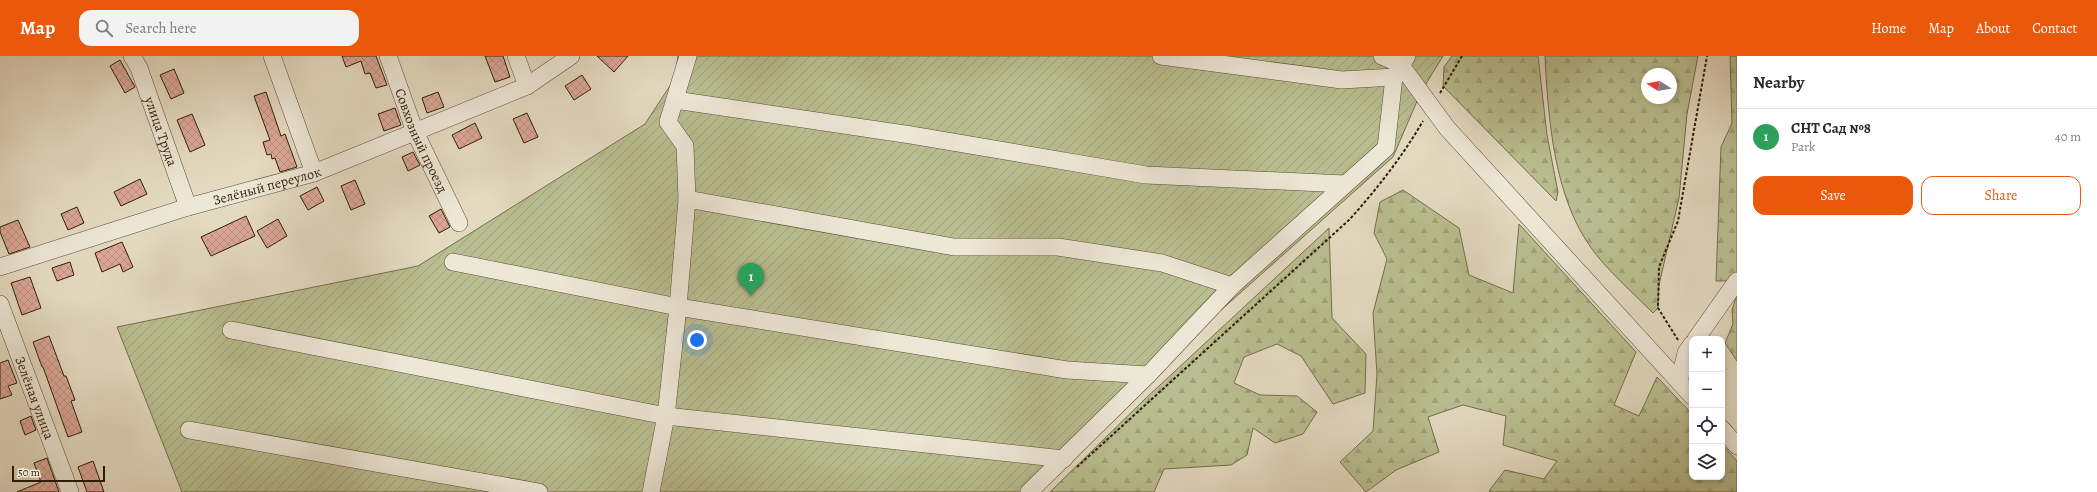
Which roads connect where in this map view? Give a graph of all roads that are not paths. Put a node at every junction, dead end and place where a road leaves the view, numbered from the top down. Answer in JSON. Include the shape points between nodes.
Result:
{"nodes":[{"id":1,"x":132,"y":56,"type":"edge"},
{"id":2,"x":272,"y":56,"type":"edge"},
{"id":3,"x":388,"y":56,"type":"edge"},
{"id":4,"x":516,"y":56,"type":"edge"},
{"id":5,"x":571,"y":56,"type":"edge"},
{"id":6,"x":688,"y":56,"type":"edge"},
{"id":7,"x":1161,"y":56,"type":"edge"},
{"id":8,"x":1382,"y":56,"type":"edge"},
{"id":9,"x":1400,"y":66,"type":"edge"},
{"id":10,"x":527,"y":86,"type":"junction"},
{"id":11,"x":674,"y":100,"type":"junction"},
{"id":12,"x":415,"y":132,"type":"junction"},
{"id":13,"x":314,"y":174,"type":"junction"},
{"id":14,"x":1345,"y":184,"type":"junction"},
{"id":15,"x":687,"y":199,"type":"junction"},
{"id":16,"x":188,"y":207,"type":"junction"},
{"id":17,"x":459,"y":223,"type":"dead end"},
{"id":18,"x":453,"y":262,"type":"dead end"},
{"id":19,"x":0,"y":268,"type":"edge"},
{"id":20,"x":1737,"y":281,"type":"edge"},
{"id":21,"x":1232,"y":286,"type":"junction"},
{"id":22,"x":0,"y":304,"type":"edge"},
{"id":23,"x":678,"y":306,"type":"junction"},
{"id":24,"x":231,"y":330,"type":"dead end"},
{"id":25,"x":1698,"y":336,"type":"edge"},
{"id":26,"x":1689,"y":348,"type":"edge"},
{"id":27,"x":1148,"y":374,"type":"junction"},
{"id":28,"x":1679,"y":382,"type":"junction"},
{"id":29,"x":1689,"y":393,"type":"edge"},
{"id":30,"x":666,"y":416,"type":"junction"},
{"id":31,"x":189,"y":430,"type":"dead end"},
{"id":32,"x":1725,"y":432,"type":"edge"},
{"id":33,"x":1737,"y":446,"type":"edge"},
{"id":34,"x":1068,"y":465,"type":"junction"},
{"id":35,"x":70,"y":492,"type":"edge"},
{"id":36,"x":539,"y":492,"type":"edge"},
{"id":37,"x":651,"y":492,"type":"edge"},
{"id":38,"x":1029,"y":492,"type":"edge"}],
"edges":[{"from":1,"to":16,"type":"street","name":"улица Труда","via":[[139,68]]},
{"from":2,"to":13,"type":"street"},
{"from":3,"to":12,"type":"street","name":"Совхозный проезд"},
{"from":4,"to":10,"type":"street"},
{"from":5,"to":10,"type":"street","name":"Зелёный переулок"},
{"from":6,"to":11,"type":"street"},
{"from":7,"to":9,"type":"street","via":[[1342,80]]},
{"from":8,"to":9,"type":"street"},
{"from":9,"to":14,"type":"street","via":[[1386,148]]},
{"from":9,"to":28,"type":"street","via":[[1447,128]]},
{"from":10,"to":12,"type":"street","name":"Зелёный переулок"},
{"from":11,"to":14,"type":"street","via":[[1146,175]]},
{"from":11,"to":15,"type":"street","via":[[668,122],[685,146]]},
{"from":12,"to":13,"type":"street","name":"Зелёный переулок"},
{"from":12,"to":17,"type":"street","name":"Совхозный проезд"},
{"from":13,"to":16,"type":"street","name":"Зелёный переулок"},
{"from":14,"to":21,"type":"street"},
{"from":15,"to":21,"type":"street","via":[[954,247],[1058,247],[1162,263]]},
{"from":15,"to":23,"type":"street"},
{"from":16,"to":19,"type":"street","name":"Зелёный переулок"},
{"from":18,"to":23,"type":"street"},
{"from":20,"to":25,"type":"street"},
{"from":21,"to":27,"type":"street"},
{"from":22,"to":35,"type":"street","name":"Зелёная улица"},
{"from":23,"to":27,"type":"street","via":[[1067,370]]},
{"from":23,"to":30,"type":"street"},
{"from":24,"to":30,"type":"street"},
{"from":26,"to":28,"type":"street"},
{"from":27,"to":34,"type":"street"},
{"from":28,"to":29,"type":"street"},
{"from":30,"to":34,"type":"street"},
{"from":30,"to":37,"type":"street"},
{"from":31,"to":36,"type":"street"},
{"from":32,"to":33,"type":"street"},
{"from":34,"to":38,"type":"street"}]}
